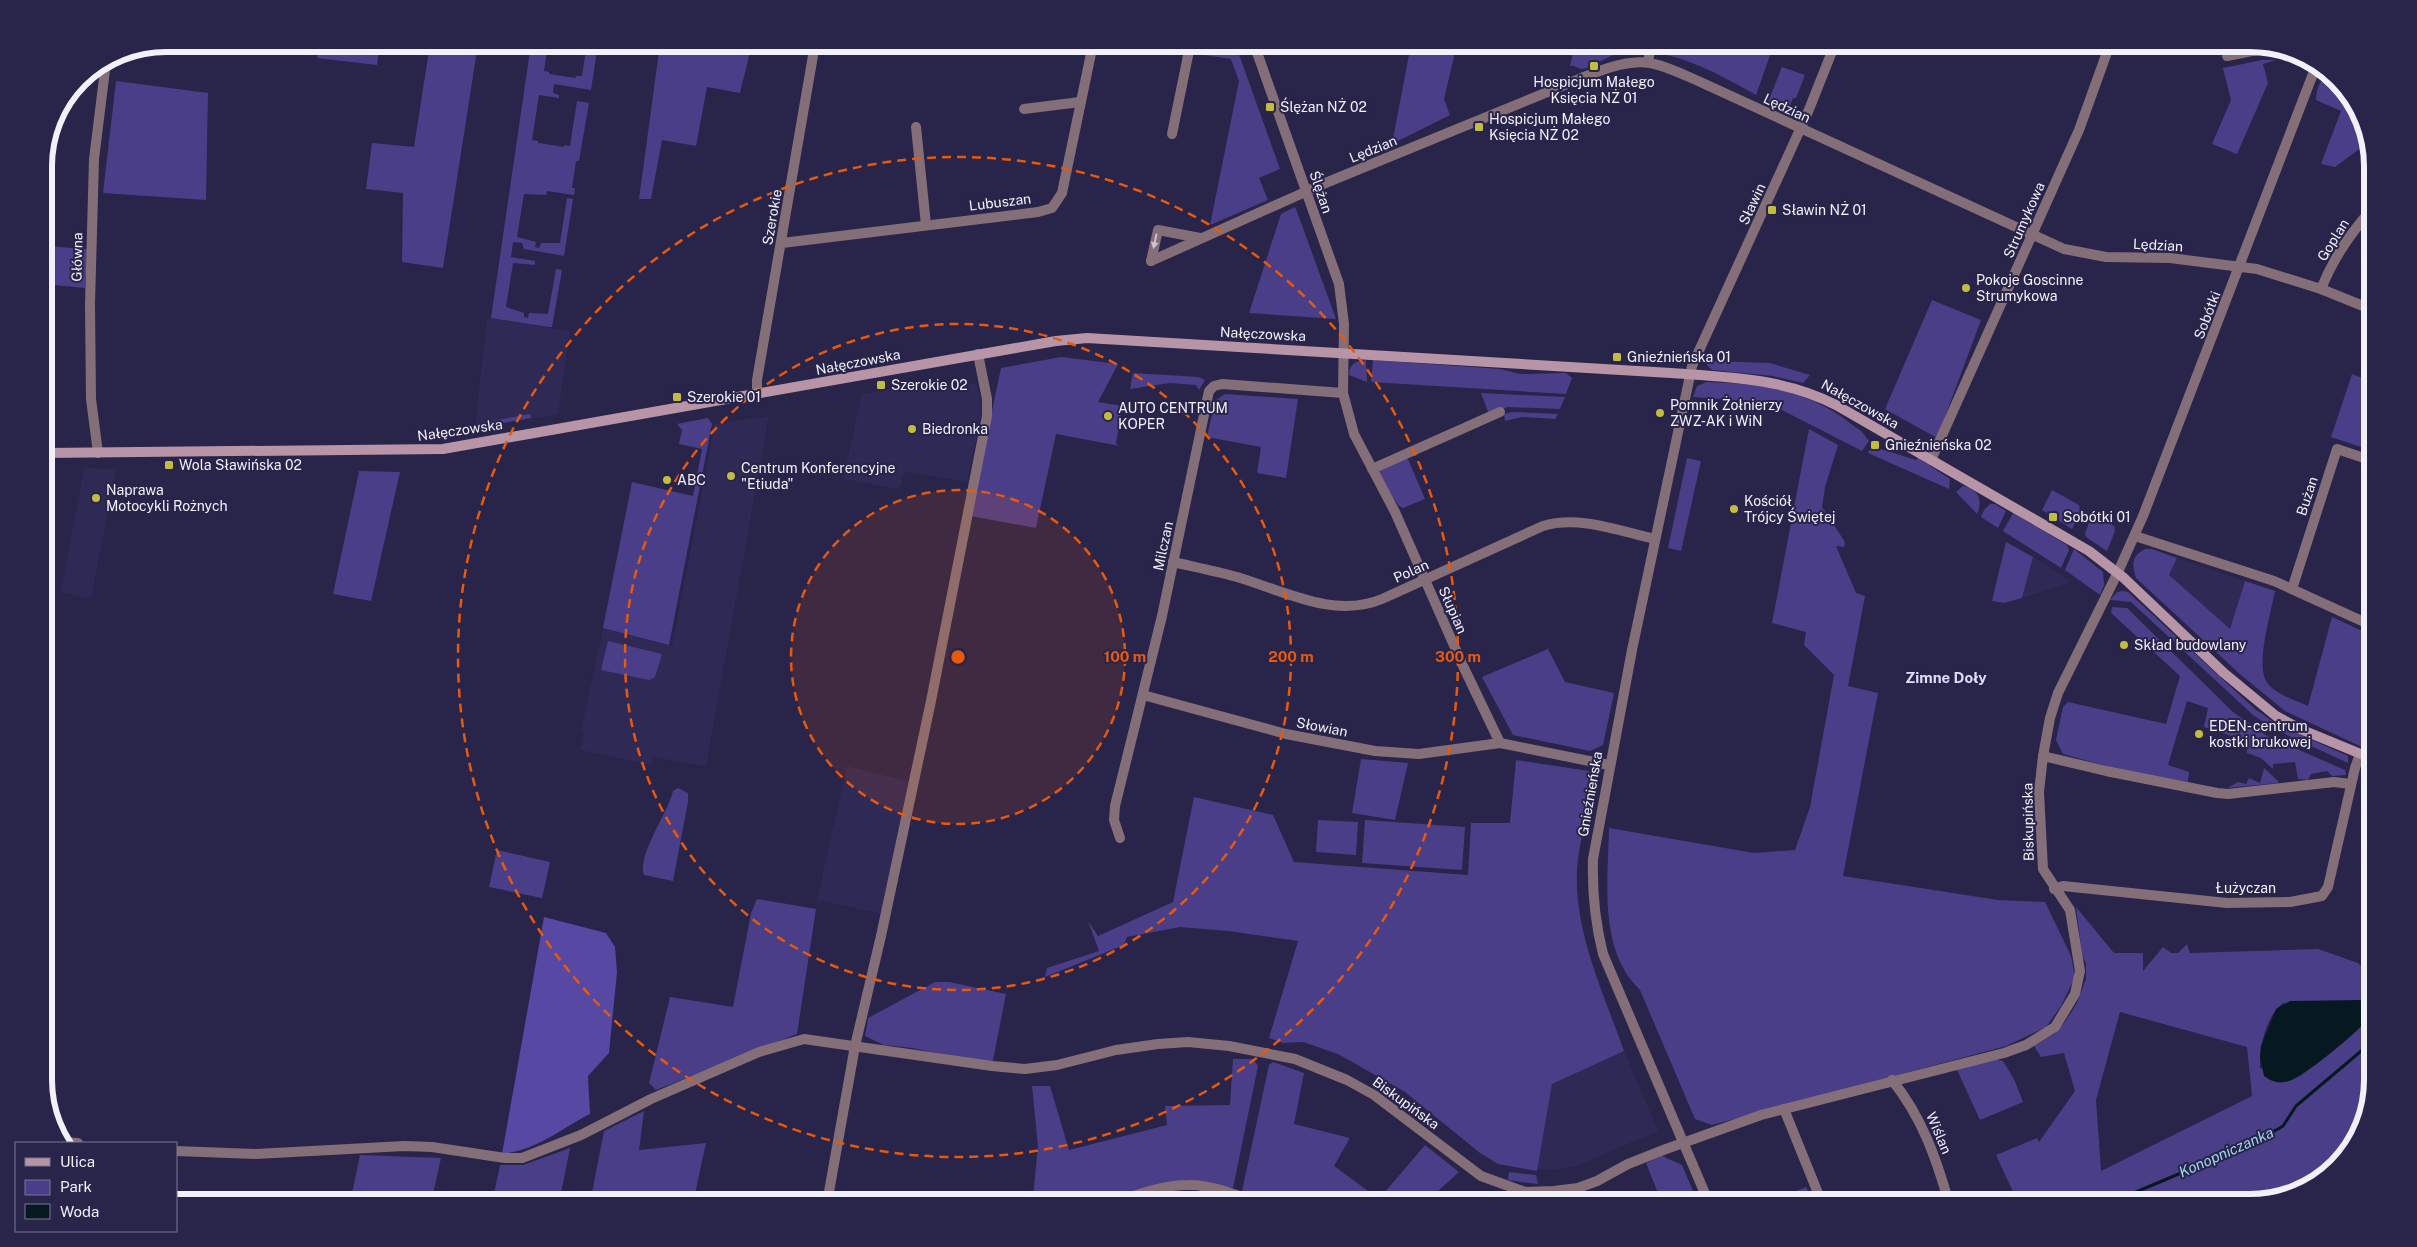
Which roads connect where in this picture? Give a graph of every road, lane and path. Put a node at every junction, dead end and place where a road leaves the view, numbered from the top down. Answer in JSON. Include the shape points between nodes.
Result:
{"nodes":[{"id":1,"x":815,"y":52,"type":"edge"},
{"id":2,"x":1091,"y":52,"type":"edge"},
{"id":3,"x":1187,"y":52,"type":"edge"},
{"id":4,"x":1257,"y":52,"type":"edge"},
{"id":5,"x":1650,"y":52,"type":"edge"},
{"id":6,"x":1832,"y":52,"type":"edge"},
{"id":7,"x":2107,"y":52,"type":"edge"},
{"id":8,"x":2247,"y":52,"type":"edge"},
{"id":9,"x":2227,"y":56,"type":"dead end"},
{"id":10,"x":1648,"y":62,"type":"junction"},
{"id":11,"x":105,"y":71,"type":"edge"},
{"id":12,"x":2314,"y":72,"type":"edge"},
{"id":13,"x":1080,"y":102,"type":"junction"},
{"id":14,"x":1024,"y":109,"type":"dead end"},
{"id":15,"x":916,"y":126,"type":"dead end"},
{"id":16,"x":1800,"y":129,"type":"junction"},
{"id":17,"x":1172,"y":134,"type":"dead end"},
{"id":18,"x":1307,"y":192,"type":"junction"},
{"id":19,"x":2364,"y":219,"type":"edge"},
{"id":20,"x":926,"y":225,"type":"junction"},
{"id":21,"x":2033,"y":235,"type":"junction"},
{"id":22,"x":1200,"y":238,"type":"junction"},
{"id":23,"x":782,"y":243,"type":"junction"},
{"id":24,"x":2240,"y":266,"type":"junction"},
{"id":25,"x":2321,"y":289,"type":"junction"},
{"id":26,"x":2364,"y":306,"type":"edge"},
{"id":27,"x":1344,"y":353,"type":"junction"},
{"id":28,"x":978,"y":354,"type":"junction"},
{"id":29,"x":1691,"y":374,"type":"junction"},
{"id":30,"x":1343,"y":393,"type":"junction"},
{"id":31,"x":757,"y":394,"type":"junction"},
{"id":32,"x":1500,"y":412,"type":"dead end"},
{"id":33,"x":53,"y":453,"type":"edge"},
{"id":34,"x":98,"y":453,"type":"junction"},
{"id":35,"x":2364,"y":458,"type":"edge"},
{"id":36,"x":1931,"y":460,"type":"junction"},
{"id":37,"x":1372,"y":469,"type":"junction"},
{"id":38,"x":2135,"y":536,"type":"junction"},
{"id":39,"x":1655,"y":539,"type":"junction"},
{"id":40,"x":1173,"y":562,"type":"junction"},
{"id":41,"x":2118,"y":572,"type":"junction"},
{"id":42,"x":1425,"y":580,"type":"junction"},
{"id":43,"x":2292,"y":589,"type":"junction"},
{"id":44,"x":2364,"y":622,"type":"edge"},
{"id":45,"x":1143,"y":695,"type":"junction"},
{"id":46,"x":1500,"y":743,"type":"junction"},
{"id":47,"x":2364,"y":755,"type":"edge"},
{"id":48,"x":2043,"y":756,"type":"junction"},
{"id":49,"x":2364,"y":763,"type":"edge"},
{"id":50,"x":1609,"y":765,"type":"junction"},
{"id":51,"x":2351,"y":784,"type":"junction"},
{"id":52,"x":1120,"y":838,"type":"dead end"},
{"id":53,"x":2054,"y":888,"type":"junction"},
{"id":54,"x":855,"y":1046,"type":"junction"},
{"id":55,"x":1892,"y":1080,"type":"junction"},
{"id":56,"x":1784,"y":1109,"type":"junction"},
{"id":57,"x":1683,"y":1143,"type":"junction"},
{"id":58,"x":178,"y":1151,"type":"edge"},
{"id":59,"x":1525,"y":1192,"type":"joint"},
{"id":60,"x":829,"y":1194,"type":"edge"},
{"id":61,"x":1140,"y":1194,"type":"edge"},
{"id":62,"x":1236,"y":1194,"type":"edge"},
{"id":63,"x":1705,"y":1194,"type":"edge"},
{"id":64,"x":1818,"y":1194,"type":"edge"},
{"id":65,"x":1946,"y":1194,"type":"edge"}],
"edges":[{"from":1,"to":23,"type":"street","name":"Szerokie"},
{"from":2,"to":13,"type":"street","name":"Lubuszan"},
{"from":3,"to":17,"type":"street"},
{"from":4,"to":18,"type":"street","name":"Ślężan"},
{"from":5,"to":10,"type":"street"},
{"from":6,"to":16,"type":"street","name":"Sławin"},
{"from":7,"to":21,"type":"street","name":"Strumykowa","via":[[2079,130]]},
{"from":8,"to":9,"type":"street"},
{"from":10,"to":16,"type":"street","name":"Lędzian","via":[[1696,80]]},
{"from":10,"to":18,"type":"street","name":"Lędzian","via":[[1617,64]]},
{"from":11,"to":34,"type":"street","name":"Główna","via":[[94,159],[90,304],[91,399]]},
{"from":12,"to":24,"type":"street","name":"Sobótki"},
{"from":13,"to":14,"type":"street"},
{"from":13,"to":20,"type":"street","name":"Lubuszan","via":[[1062,193],[1052,208]]},
{"from":15,"to":20,"type":"street"},
{"from":16,"to":21,"type":"street","name":"Lędzian"},
{"from":16,"to":29,"type":"street","name":"Sławin"},
{"from":18,"to":22,"type":"street","name":"Lędzian"},
{"from":18,"to":27,"type":"street","name":"Ślężan","via":[[1340,290]]},
{"from":19,"to":25,"type":"street","name":"Goplan","via":[[2344,244]]},
{"from":20,"to":23,"type":"street","name":"Lubuszan"},
{"from":21,"to":24,"type":"street","name":"Lędzian","via":[[2083,254],[2170,258]]},
{"from":21,"to":36,"type":"street","name":"Strumykowa","via":[[1989,326]]},
{"from":22,"to":22,"type":"street","name":"Lędzian","one_way":true,"via":[[1158,230],[1151,261]]},
{"from":23,"to":31,"type":"street","name":"Szerokie"},
{"from":24,"to":25,"type":"street","name":"Lędzian"},
{"from":24,"to":38,"type":"street","name":"Sobótki"},
{"from":25,"to":26,"type":"street","name":"Lędzian"},
{"from":27,"to":28,"type":"main road","name":"Nałęczowska","via":[[1096,338]]},
{"from":27,"to":29,"type":"main road","name":"Nałęczowska"},
{"from":27,"to":30,"type":"street","name":"Słupian"},
{"from":28,"to":31,"type":"main road","name":"Nałęczowska"},
{"from":28,"to":54,"type":"street","via":[[987,416],[931,701]]},
{"from":29,"to":36,"type":"main road","name":"Nałęczowska","via":[[1763,380],[1807,391]]},
{"from":29,"to":39,"type":"street","name":"Gnieźnieńska"},
{"from":30,"to":37,"type":"street","name":"Słupian","via":[[1354,434]]},
{"from":30,"to":40,"type":"street","name":"Milczan","via":[[1214,386],[1209,391]]},
{"from":31,"to":34,"type":"main road","name":"Nałęczowska","via":[[443,449]]},
{"from":32,"to":37,"type":"street"},
{"from":33,"to":34,"type":"main road","name":"Nałęczowska"},
{"from":35,"to":43,"type":"street","name":"Bużan","via":[[2337,449]]},
{"from":36,"to":41,"type":"main road","name":"Nałęczowska","via":[[2089,551]]},
{"from":37,"to":42,"type":"street","name":"Słupian","via":[[1396,512]]},
{"from":38,"to":41,"type":"street","name":"Sobótki"},
{"from":38,"to":43,"type":"street"},
{"from":39,"to":42,"type":"street","name":"Polan","via":[[1579,522],[1560,522],[1543,526]]},
{"from":39,"to":50,"type":"street","name":"Gnieźnieńska"},
{"from":40,"to":42,"type":"street","name":"Polan","via":[[1339,607],[1365,605]]},
{"from":40,"to":45,"type":"street","name":"Milczan"},
{"from":41,"to":47,"type":"main road","name":"Nałęczowska","via":[[2265,709],[2300,729]]},
{"from":41,"to":48,"type":"street","name":"Biskupińska","via":[[2054,701]]},
{"from":42,"to":46,"type":"street","name":"Słupian"},
{"from":43,"to":44,"type":"street"},
{"from":45,"to":46,"type":"street","name":"Słowian","via":[[1286,734],[1375,751],[1419,754]]},
{"from":45,"to":52,"type":"street","name":"Milczan","via":[[1115,806],[1114,820]]},
{"from":46,"to":50,"type":"street"},
{"from":48,"to":51,"type":"street","via":[[2228,794],[2334,782]]},
{"from":48,"to":53,"type":"street","name":"Biskupińska","via":[[2038,792],[2043,869]]},
{"from":49,"to":51,"type":"street","name":"Łużyczan"},
{"from":50,"to":57,"type":"street","name":"Gnieźnieńska","via":[[1592,889],[1598,936],[1617,990]]},
{"from":51,"to":53,"type":"street","name":"Łużyczan","via":[[2328,887],[2322,896],[2290,902],[2227,903],[2063,886]]},
{"from":53,"to":55,"type":"street","name":"Biskupińska","via":[[2070,910],[2080,971],[2075,994],[2056,1027],[2004,1053]]},
{"from":54,"to":58,"type":"street","name":"Biskupińska","via":[[804,1039],[759,1052],[651,1099],[581,1135],[522,1158],[404,1146],[256,1154]]},
{"from":54,"to":59,"type":"street","name":"Biskupińska","via":[[992,1066],[1040,1069],[1116,1050],[1188,1042],[1295,1059],[1374,1095],[1481,1176]]},
{"from":54,"to":60,"type":"street"},
{"from":55,"to":56,"type":"street","name":"Biskupińska"},
{"from":55,"to":65,"type":"street","name":"Wiślan","via":[[1926,1132]]},
{"from":56,"to":57,"type":"street","name":"Biskupińska"},
{"from":56,"to":64,"type":"street"},
{"from":57,"to":59,"type":"street","name":"Biskupińska","via":[[1578,1188]]},
{"from":57,"to":63,"type":"street","name":"Gnieźnieńska"},
{"from":61,"to":62,"type":"street","via":[[1189,1184]]}]}
